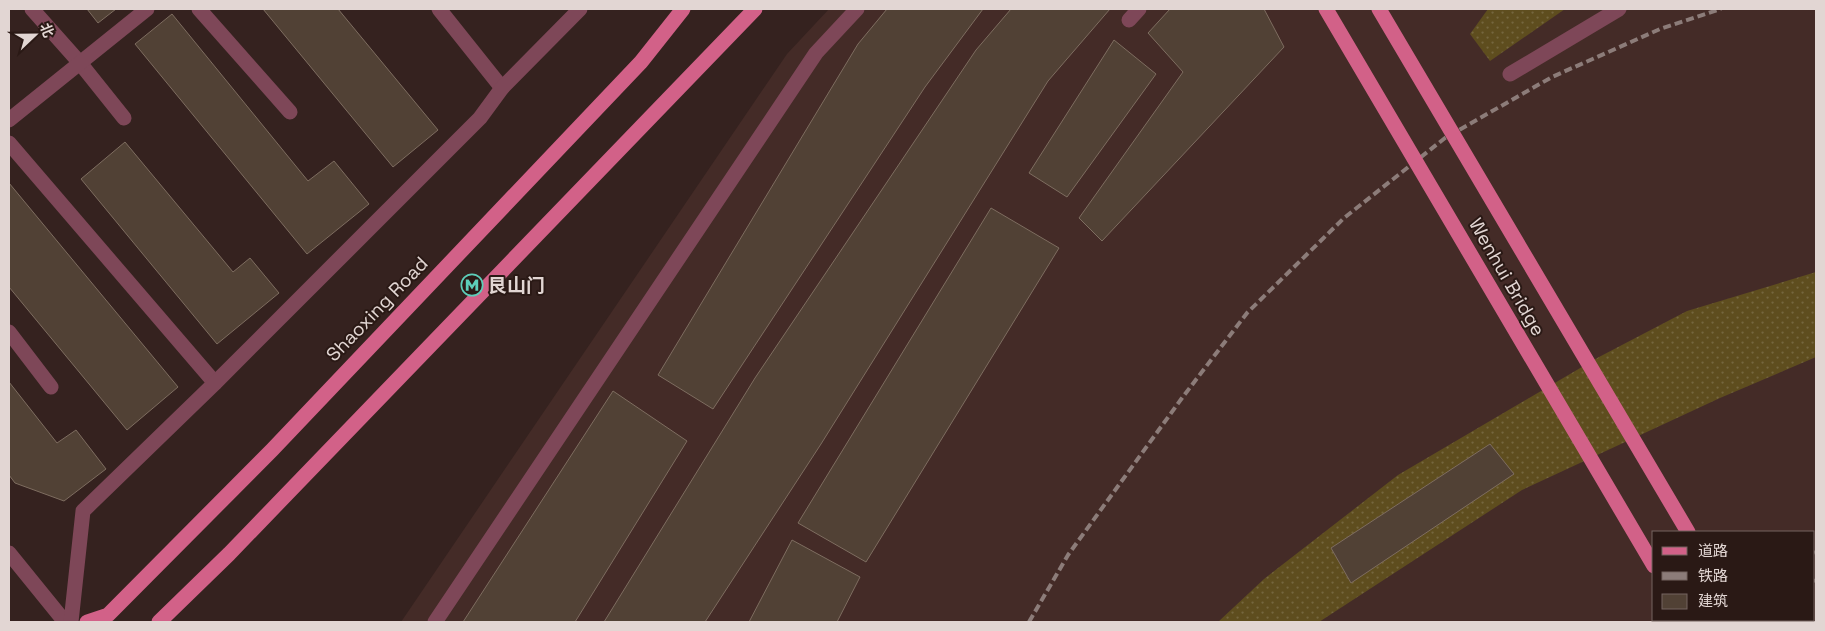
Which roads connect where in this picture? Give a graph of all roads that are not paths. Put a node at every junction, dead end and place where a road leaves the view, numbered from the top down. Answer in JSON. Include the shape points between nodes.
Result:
{"nodes":[{"id":1,"x":32,"y":9,"type":"edge"},
{"id":2,"x":147,"y":9,"type":"edge"},
{"id":3,"x":199,"y":9,"type":"edge"},
{"id":4,"x":439,"y":9,"type":"edge"},
{"id":5,"x":580,"y":9,"type":"edge"},
{"id":6,"x":683,"y":9,"type":"edge"},
{"id":7,"x":755,"y":9,"type":"edge"},
{"id":8,"x":857,"y":9,"type":"edge"},
{"id":9,"x":1326,"y":9,"type":"edge"},
{"id":10,"x":1379,"y":9,"type":"edge"},
{"id":11,"x":1619,"y":9,"type":"edge"},
{"id":12,"x":80,"y":63,"type":"junction"},
{"id":13,"x":1510,"y":74,"type":"dead end"},
{"id":14,"x":502,"y":88,"type":"junction"},
{"id":15,"x":290,"y":112,"type":"dead end"},
{"id":16,"x":124,"y":118,"type":"dead end"},
{"id":17,"x":9,"y":120,"type":"edge"},
{"id":18,"x":9,"y":143,"type":"edge"},
{"id":19,"x":9,"y":332,"type":"edge"},
{"id":20,"x":215,"y":383,"type":"junction"},
{"id":21,"x":51,"y":387,"type":"dead end"},
{"id":22,"x":1687,"y":531,"type":"edge"},
{"id":23,"x":9,"y":554,"type":"edge"},
{"id":24,"x":1652,"y":563,"type":"edge"},
{"id":25,"x":65,"y":622,"type":"edge"},
{"id":26,"x":71,"y":622,"type":"edge"},
{"id":27,"x":87,"y":622,"type":"edge"},
{"id":28,"x":159,"y":622,"type":"edge"},
{"id":29,"x":435,"y":622,"type":"edge"}],
"edges":[{"from":1,"to":12,"type":"street"},
{"from":2,"to":12,"type":"street"},
{"from":3,"to":15,"type":"street"},
{"from":4,"to":14,"type":"street"},
{"from":5,"to":14,"type":"street"},
{"from":6,"to":27,"type":"main road","name":"Shaoxing Road","via":[[641,62],[272,450],[108,615]]},
{"from":7,"to":28,"type":"main road","via":[[229,554]]},
{"from":8,"to":29,"type":"street","via":[[816,53]]},
{"from":9,"to":24,"type":"main road","name":"Wenhui Bridge","bridge":true},
{"from":10,"to":22,"type":"main road","name":"Wenhui Bridge","bridge":true},
{"from":11,"to":13,"type":"street"},
{"from":12,"to":16,"type":"street"},
{"from":12,"to":17,"type":"street"},
{"from":14,"to":20,"type":"street","via":[[480,118]]},
{"from":18,"to":20,"type":"street"},
{"from":19,"to":21,"type":"street"},
{"from":20,"to":26,"type":"street","via":[[83,511]]},
{"from":23,"to":25,"type":"street"}]}
